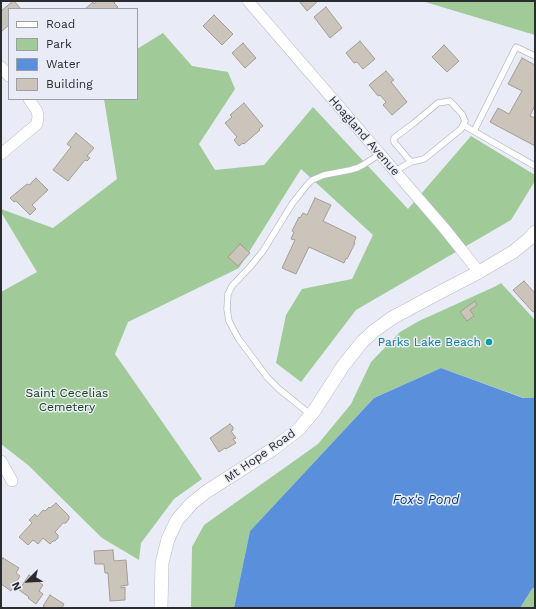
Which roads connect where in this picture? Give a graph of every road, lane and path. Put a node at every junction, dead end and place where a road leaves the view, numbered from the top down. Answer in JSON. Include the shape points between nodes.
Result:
{"nodes":[{"id":1,"x":248,"y":1,"type":"edge"},
{"id":2,"x":535,"y":56,"type":"edge"},
{"id":3,"x":1,"y":67,"type":"edge"},
{"id":4,"x":8,"y":75,"type":"edge"},
{"id":5,"x":30,"y":100,"type":"edge"},
{"id":6,"x":463,"y":125,"type":"junction"},
{"id":7,"x":474,"y":131,"type":"junction"},
{"id":8,"x":1,"y":154,"type":"edge"},
{"id":9,"x":380,"y":154,"type":"junction"},
{"id":10,"x":411,"y":162,"type":"junction"},
{"id":11,"x":535,"y":166,"type":"edge"},
{"id":12,"x":395,"y":171,"type":"junction"},
{"id":13,"x":535,"y":232,"type":"edge"},
{"id":14,"x":479,"y":272,"type":"junction"},
{"id":15,"x":311,"y":415,"type":"junction"},
{"id":16,"x":1,"y":460,"type":"edge"},
{"id":17,"x":12,"y":481,"type":"dead end"},
{"id":18,"x":161,"y":608,"type":"edge"}],
"edges":[{"from":1,"to":9,"type":"street","name":"Hoagland Avenue"},
{"from":2,"to":7,"type":"lane","via":[[516,47]]},
{"from":3,"to":4,"type":"street"},
{"from":5,"to":8,"type":"street","via":[[37,110],[37,124]]},
{"from":6,"to":7,"type":"lane"},
{"from":6,"to":10,"type":"lane","via":[[424,159]]},
{"from":6,"to":10,"type":"lane","via":[[465,122],[462,114],[450,101],[438,103],[394,138],[394,142]]},
{"from":7,"to":11,"type":"lane"},
{"from":9,"to":12,"type":"street","name":"Hoagland Avenue"},
{"from":9,"to":15,"type":"lane","via":[[357,168],[312,180],[292,204],[263,251],[228,294],[229,321],[238,338],[267,377]]},
{"from":10,"to":12,"type":"lane"},
{"from":12,"to":14,"type":"street","name":"Hoagland Avenue"},
{"from":13,"to":14,"type":"street","name":"Mt Hope Road","via":[[516,249]]},
{"from":14,"to":15,"type":"street","name":"Mt Hope Road","via":[[392,318],[374,331],[348,360]]},
{"from":15,"to":18,"type":"street","name":"Mt Hope Road","via":[[299,429],[206,492],[180,516],[168,540],[162,563]]},
{"from":16,"to":17,"type":"street"}]}
